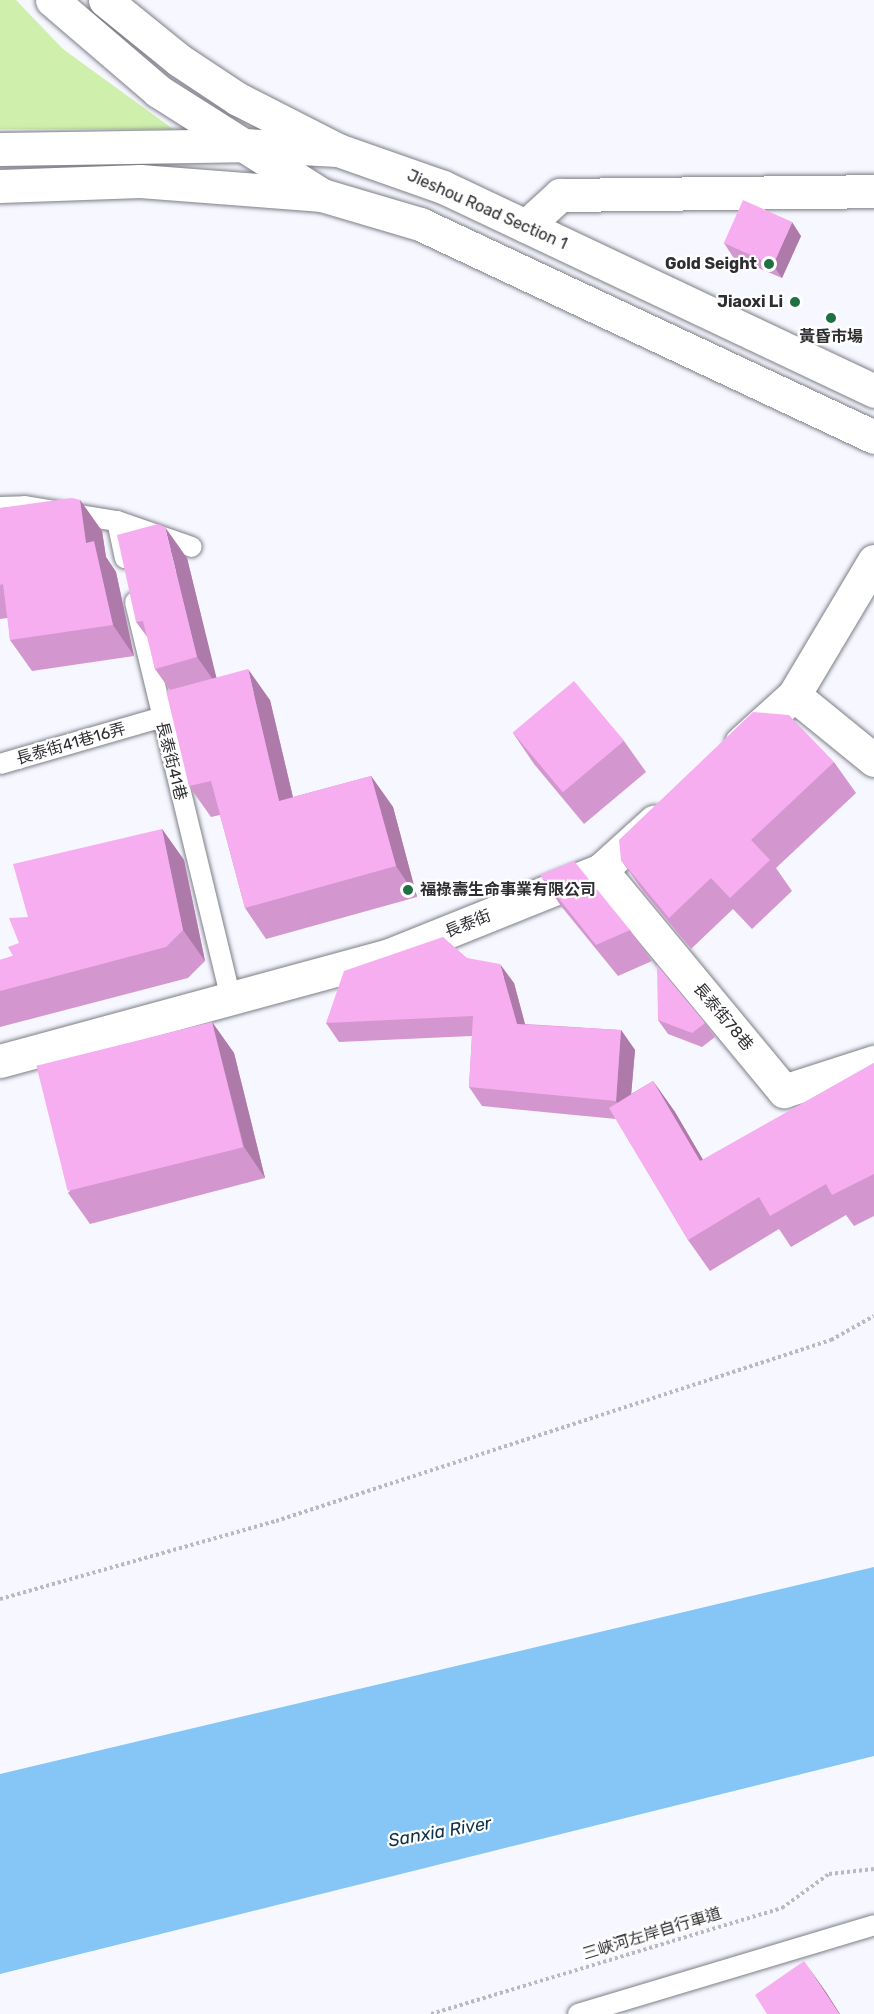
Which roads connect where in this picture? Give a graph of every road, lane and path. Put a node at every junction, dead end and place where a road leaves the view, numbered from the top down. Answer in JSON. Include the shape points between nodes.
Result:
{"nodes":[{"id":1,"x":52,"y":0,"type":"edge"},
{"id":2,"x":105,"y":0,"type":"edge"},
{"id":3,"x":243,"y":145,"type":"junction"},
{"id":4,"x":0,"y":149,"type":"edge"},
{"id":5,"x":338,"y":150,"type":"junction"},
{"id":6,"x":0,"y":186,"type":"edge"},
{"id":7,"x":874,"y":191,"type":"edge"},
{"id":8,"x":322,"y":195,"type":"junction"},
{"id":9,"x":526,"y":226,"type":"junction"},
{"id":10,"x":874,"y":391,"type":"edge"},
{"id":11,"x":874,"y":437,"type":"edge"},
{"id":12,"x":0,"y":507,"type":"edge"},
{"id":13,"x":117,"y":521,"type":"junction"},
{"id":14,"x":192,"y":547,"type":"dead end"},
{"id":15,"x":874,"y":561,"type":"edge"},
{"id":16,"x":794,"y":695,"type":"junction"},
{"id":17,"x":192,"y":709,"type":"edge"},
{"id":18,"x":160,"y":718,"type":"junction"},
{"id":19,"x":874,"y":760,"type":"edge"},
{"id":20,"x":0,"y":764,"type":"edge"},
{"id":21,"x":715,"y":766,"type":"edge"},
{"id":22,"x":680,"y":798,"type":"edge"},
{"id":23,"x":601,"y":870,"type":"junction"},
{"id":24,"x":231,"y":999,"type":"junction"},
{"id":25,"x":0,"y":1061,"type":"edge"},
{"id":26,"x":874,"y":1062,"type":"edge"},
{"id":27,"x":874,"y":1316,"type":"edge"},
{"id":28,"x":0,"y":1599,"type":"edge"},
{"id":29,"x":874,"y":1869,"type":"edge"},
{"id":30,"x":874,"y":1925,"type":"edge"},
{"id":31,"x":431,"y":2014,"type":"edge"},
{"id":32,"x":578,"y":2014,"type":"edge"}],
"edges":[{"from":1,"to":3,"type":"main road","via":[[158,91]]},
{"from":2,"to":5,"type":"main road","via":[[179,60],[238,99]]},
{"from":3,"to":4,"type":"main road","name":"Jieshou Road Section 1"},
{"from":3,"to":5,"type":"main road","name":"Jieshou Road Section 1"},
{"from":3,"to":8,"type":"main road"},
{"from":5,"to":9,"type":"main road","name":"Jieshou Road Section 1","via":[[443,187]]},
{"from":6,"to":8,"type":"main road","via":[[140,181]]},
{"from":7,"to":9,"type":"main road","via":[[627,187],[560,195]]},
{"from":8,"to":11,"type":"main road","via":[[420,224]]},
{"from":9,"to":10,"type":"main road","name":"Jieshou Road Section 1"},
{"from":12,"to":13,"type":"lane","via":[[25,506]]},
{"from":13,"to":14,"type":"lane"},
{"from":13,"to":18,"type":"lane","name":"長泰街41巷"},
{"from":15,"to":16,"type":"main road"},
{"from":16,"to":19,"type":"main road"},
{"from":16,"to":21,"type":"main road"},
{"from":17,"to":18,"type":"lane","name":"長泰街41巷16弄"},
{"from":18,"to":20,"type":"lane","name":"長泰街41巷16弄"},
{"from":18,"to":24,"type":"lane","name":"長泰街41巷"},
{"from":22,"to":23,"type":"main road","name":"長泰街"},
{"from":23,"to":24,"type":"main road","name":"長泰街","via":[[387,956]]},
{"from":23,"to":26,"type":"main road","name":"長泰街78巷","via":[[784,1091]]},
{"from":24,"to":25,"type":"main road","name":"長泰街"},
{"from":27,"to":28,"type":"path","via":[[831,1340],[276,1521]]},
{"from":29,"to":31,"type":"path","name":"三峽河左岸自行車道","via":[[829,1875],[782,1908]]},
{"from":30,"to":32,"type":"lane"}]}
